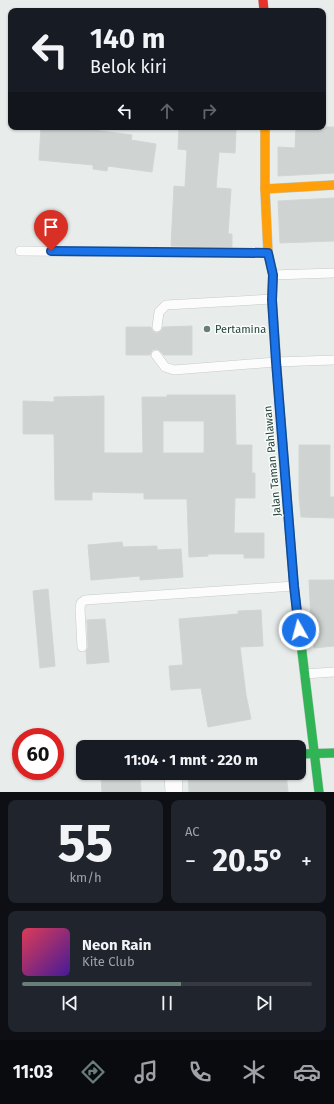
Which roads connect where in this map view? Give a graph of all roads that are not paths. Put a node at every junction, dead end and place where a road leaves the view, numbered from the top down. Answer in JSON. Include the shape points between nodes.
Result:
{"nodes":[{"id":1,"x":265,"y":130,"type":"edge"},
{"id":2,"x":334,"y":185,"type":"edge"},
{"id":3,"x":265,"y":188,"type":"junction"},
{"id":4,"x":20,"y":251,"type":"dead end"},
{"id":5,"x":268,"y":253,"type":"junction"},
{"id":6,"x":334,"y":274,"type":"edge"},
{"id":7,"x":273,"y":275,"type":"junction"},
{"id":8,"x":272,"y":300,"type":"junction"},
{"id":9,"x":157,"y":327,"type":"dead end"},
{"id":10,"x":156,"y":355,"type":"dead end"},
{"id":11,"x":334,"y":360,"type":"edge"},
{"id":12,"x":276,"y":362,"type":"junction"},
{"id":13,"x":294,"y":586,"type":"junction"},
{"id":14,"x":82,"y":647,"type":"dead end"},
{"id":15,"x":334,"y":672,"type":"edge"},
{"id":16,"x":304,"y":674,"type":"junction"},
{"id":17,"x":315,"y":753,"type":"junction"},
{"id":18,"x":334,"y":753,"type":"edge"},
{"id":19,"x":306,"y":754,"type":"edge"},
{"id":20,"x":173,"y":780,"type":"edge"},
{"id":21,"x":174,"y":792,"type":"edge"},
{"id":22,"x":319,"y":792,"type":"edge"}],
"edges":[{"from":1,"to":3,"type":"main road","name":"Jalan Taman Pahlawan"},
{"from":2,"to":3,"type":"main road"},
{"from":3,"to":5,"type":"main road","name":"Jalan Taman Pahlawan"},
{"from":4,"to":5,"type":"lane"},
{"from":5,"to":7,"type":"main road","name":"Jalan Taman Pahlawan"},
{"from":6,"to":7,"type":"lane"},
{"from":7,"to":8,"type":"main road","name":"Jalan Taman Pahlawan"},
{"from":8,"to":9,"type":"lane","via":[[166,305],[159,312]]},
{"from":8,"to":12,"type":"main road","name":"Jalan Taman Pahlawan"},
{"from":10,"to":12,"type":"lane","via":[[164,368],[174,370]]},
{"from":11,"to":12,"type":"lane"},
{"from":12,"to":13,"type":"main road","name":"Jalan Taman Pahlawan"},
{"from":13,"to":14,"type":"lane","via":[[85,600],[80,608]]},
{"from":13,"to":16,"type":"main road","name":"Jalan Taman Pahlawan"},
{"from":15,"to":16,"type":"lane"},
{"from":16,"to":17,"type":"main road","name":"Jalan Taman Pahlawan"},
{"from":17,"to":18,"type":"main road"},
{"from":17,"to":19,"type":"main road"},
{"from":17,"to":22,"type":"main road","name":"Jalan Taman Pahlawan"},
{"from":20,"to":21,"type":"street"}]}
